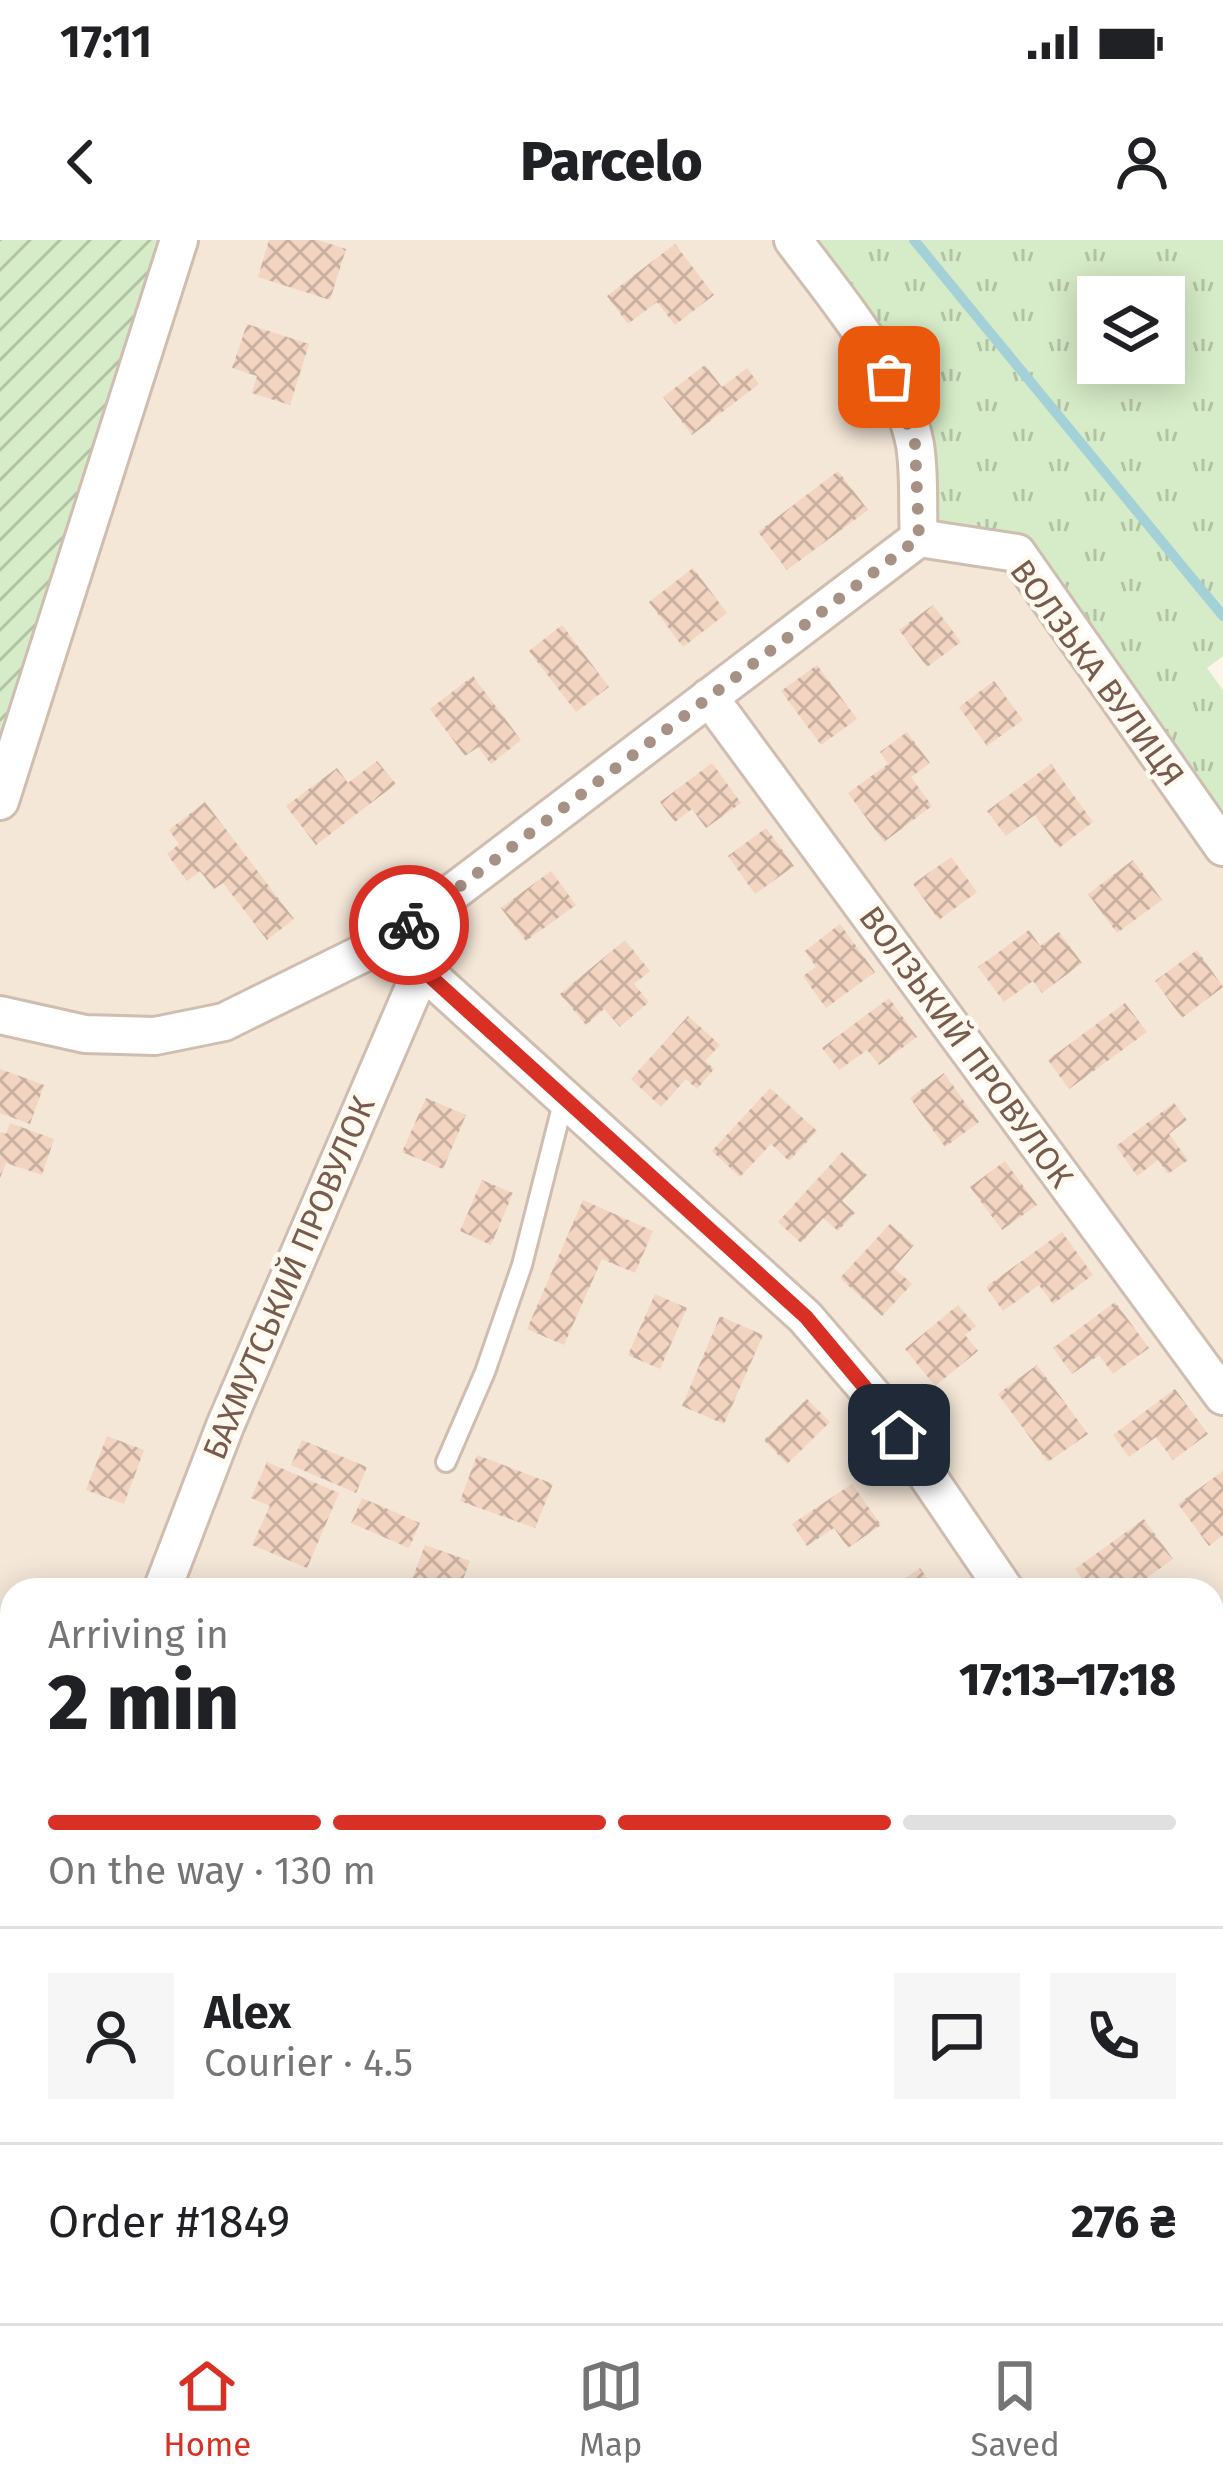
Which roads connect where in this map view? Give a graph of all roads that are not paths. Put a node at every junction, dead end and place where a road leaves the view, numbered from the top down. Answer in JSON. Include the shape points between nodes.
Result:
{"nodes":[{"id":1,"x":179,"y":240,"type":"edge"},
{"id":2,"x":793,"y":240,"type":"edge"},
{"id":3,"x":919,"y":538,"type":"junction"},
{"id":4,"x":709,"y":697,"type":"junction"},
{"id":5,"x":0,"y":801,"type":"edge"},
{"id":6,"x":1223,"y":848,"type":"edge"},
{"id":7,"x":390,"y":940,"type":"junction"},
{"id":8,"x":422,"y":969,"type":"junction"},
{"id":9,"x":0,"y":1015,"type":"edge"},
{"id":10,"x":564,"y":1099,"type":"junction"},
{"id":11,"x":1223,"y":1396,"type":"edge"},
{"id":12,"x":446,"y":1462,"type":"dead end"},
{"id":13,"x":167,"y":1578,"type":"edge"},
{"id":14,"x":997,"y":1578,"type":"edge"}],
"edges":[{"from":1,"to":5,"type":"street"},
{"from":2,"to":3,"type":"street","via":[[889,377],[915,444]]},
{"from":3,"to":4,"type":"street"},
{"from":3,"to":6,"type":"street","name":"ВОЛЗЬКА ВУЛИЦЯ","via":[[1016,553]]},
{"from":4,"to":7,"type":"street"},
{"from":4,"to":11,"type":"street","name":"ВОЛЗЬКИЙ ПРОВУЛОК"},
{"from":7,"to":8,"type":"street"},
{"from":7,"to":9,"type":"street","via":[[224,1022],[155,1036],[85,1034]]},
{"from":8,"to":10,"type":"street"},
{"from":8,"to":13,"type":"street","name":"БАХМУТСЬКИЙ ПРОВУЛОК"},
{"from":10,"to":12,"type":"lane","via":[[522,1265]]},
{"from":10,"to":14,"type":"street","via":[[806,1317],[872,1396]]}]}
